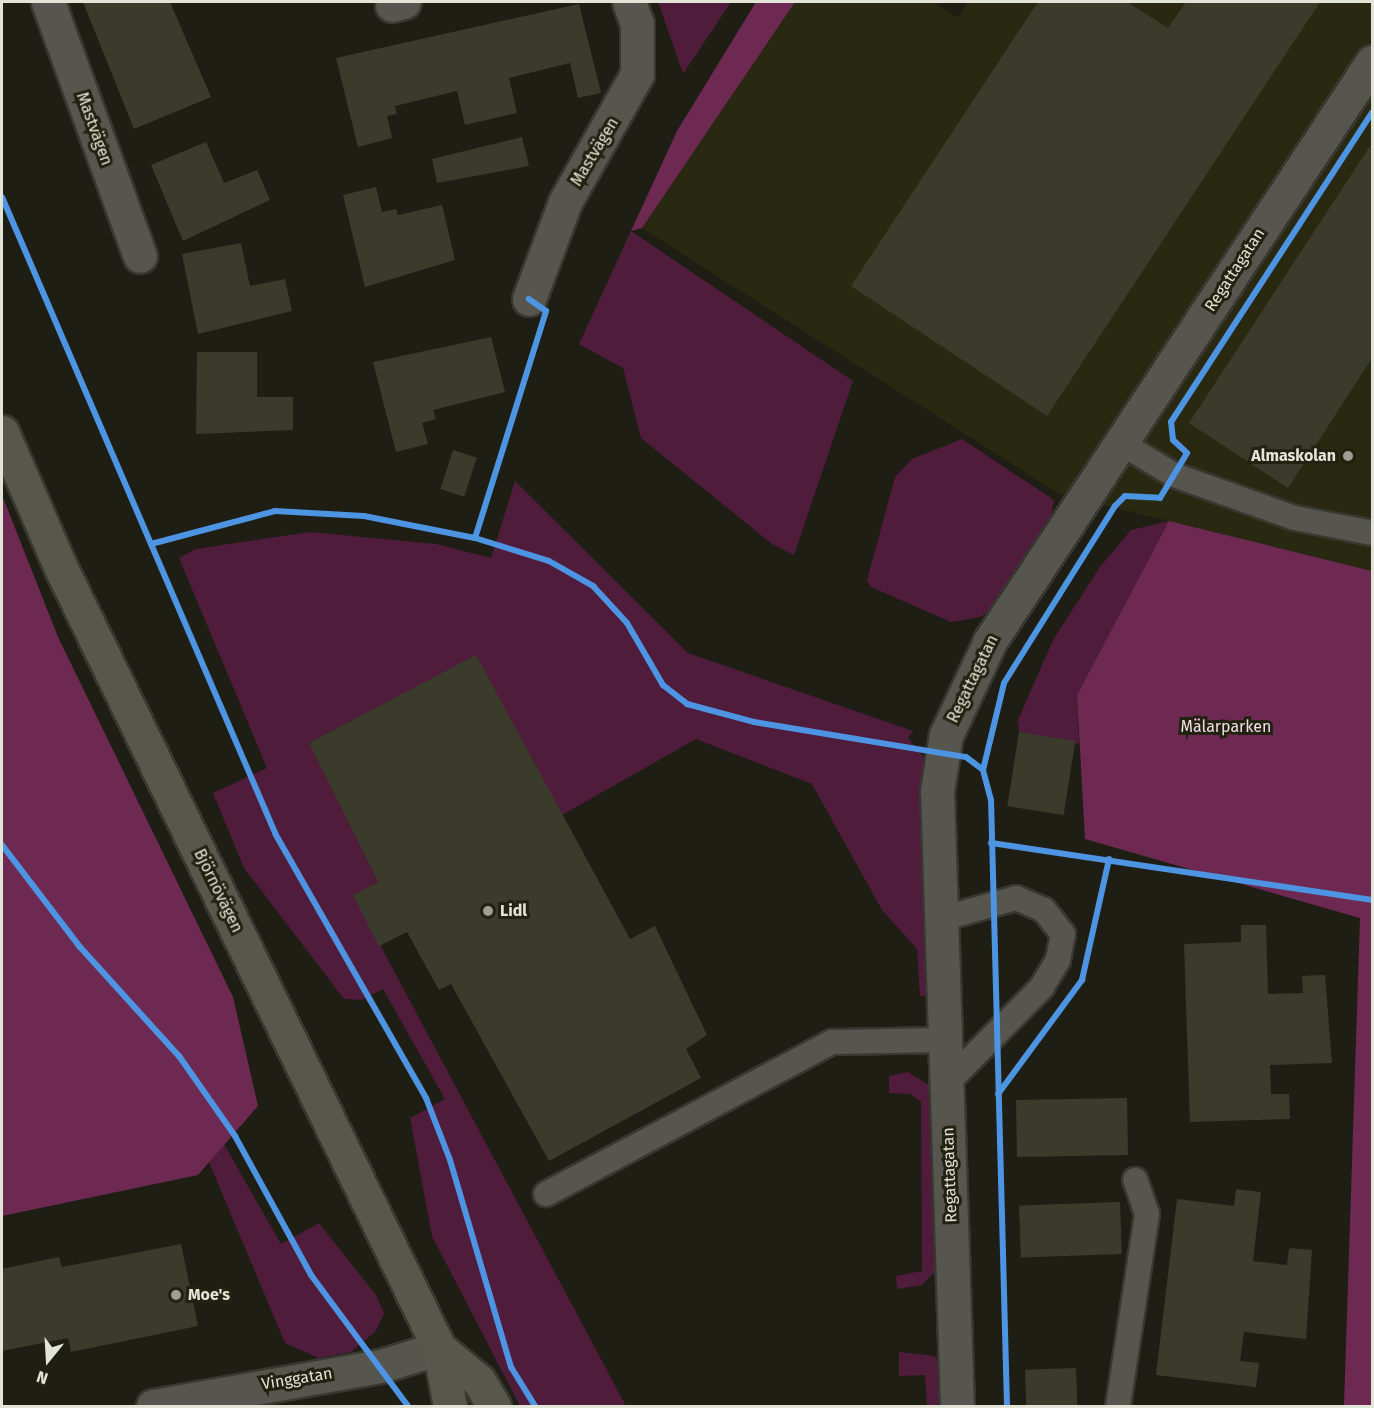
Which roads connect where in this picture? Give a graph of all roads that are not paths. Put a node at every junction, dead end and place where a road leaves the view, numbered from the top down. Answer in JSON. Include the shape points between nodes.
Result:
{"nodes":[{"id":1,"x":48,"y":2,"type":"edge"},
{"id":2,"x":628,"y":2,"type":"edge"},
{"id":3,"x":1372,"y":62,"type":"edge"},
{"id":4,"x":140,"y":256,"type":"dead end"},
{"id":5,"x":529,"y":299,"type":"dead end"},
{"id":6,"x":2,"y":432,"type":"edge"},
{"id":7,"x":1121,"y":443,"type":"junction"},
{"id":8,"x":1372,"y":533,"type":"edge"},
{"id":9,"x":941,"y":919,"type":"junction"},
{"id":10,"x":946,"y":1040,"type":"junction"},
{"id":11,"x":947,"y":1083,"type":"junction"},
{"id":12,"x":1135,"y":1180,"type":"dead end"},
{"id":13,"x":546,"y":1194,"type":"dead end"},
{"id":14,"x":439,"y":1348,"type":"junction"},
{"id":15,"x":153,"y":1407,"type":"edge"},
{"id":16,"x":450,"y":1407,"type":"edge"},
{"id":17,"x":494,"y":1407,"type":"edge"},
{"id":18,"x":957,"y":1407,"type":"edge"},
{"id":19,"x":1118,"y":1407,"type":"edge"}],
"edges":[{"from":1,"to":4,"type":"street","name":"Mastvägen"},
{"from":2,"to":5,"type":"street","name":"Mastvägen","via":[[637,24],[637,74],[565,202]]},
{"from":3,"to":7,"type":"street","name":"Regattagatan"},
{"from":6,"to":14,"type":"main road","name":"Björnövägen","via":[[60,566]]},
{"from":7,"to":8,"type":"lane","via":[[1174,475],[1273,510]]},
{"from":7,"to":9,"type":"street","name":"Regattagatan","via":[[990,641],[946,735],[937,791]]},
{"from":9,"to":10,"type":"street","name":"Regattagatan"},
{"from":9,"to":11,"type":"lane","via":[[1016,898],[1044,910],[1063,934],[1058,960],[1042,987]]},
{"from":10,"to":11,"type":"street","name":"Regattagatan"},
{"from":10,"to":13,"type":"lane","via":[[832,1042]]},
{"from":11,"to":18,"type":"street","name":"Regattagatan"},
{"from":12,"to":19,"type":"lane","via":[[1147,1214]]},
{"from":14,"to":15,"type":"street","name":"Vinggatan","via":[[381,1366]]},
{"from":14,"to":16,"type":"main road","name":"Björnövägen"},
{"from":14,"to":17,"type":"main road","name":"Björnövägen","via":[[479,1381]]}]}
